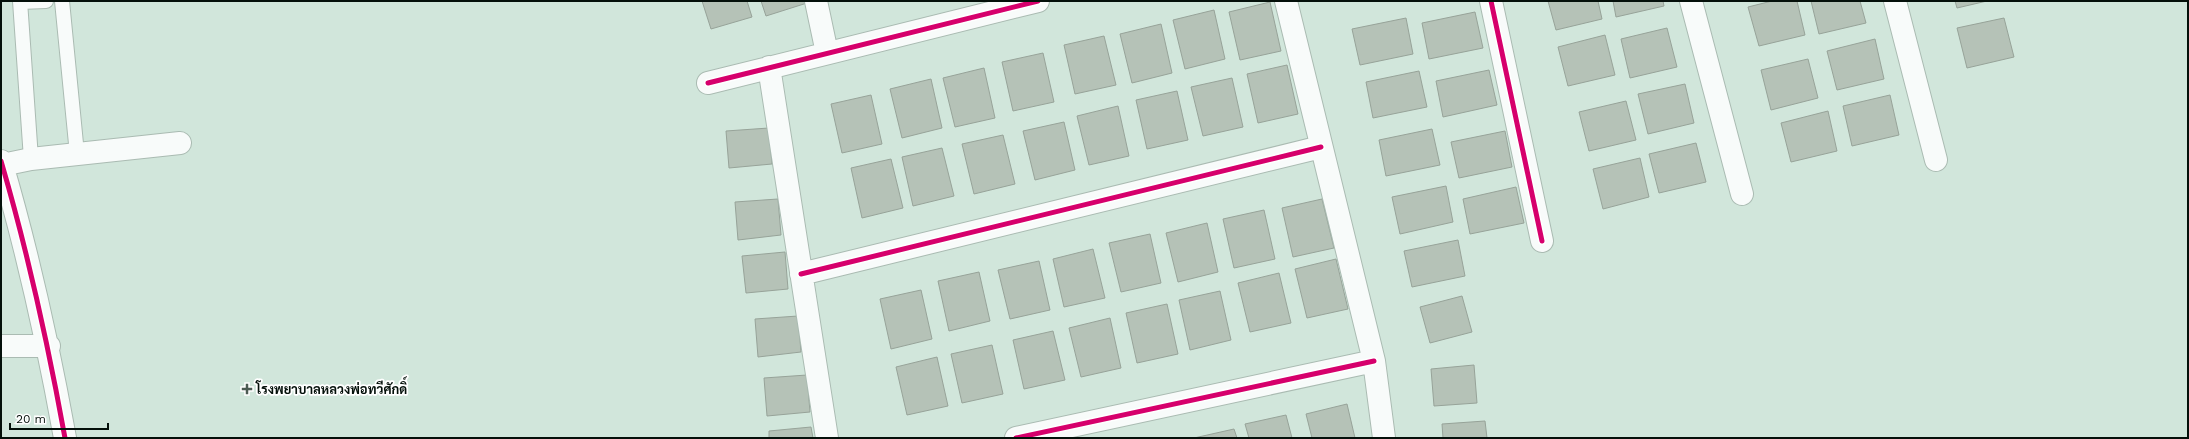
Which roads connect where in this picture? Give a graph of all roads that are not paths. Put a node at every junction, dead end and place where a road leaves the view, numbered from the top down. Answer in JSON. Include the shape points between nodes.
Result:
{"nodes":[{"id":1,"x":46,"y":1,"type":"edge"},
{"id":2,"x":62,"y":1,"type":"edge"},
{"id":3,"x":816,"y":1,"type":"edge"},
{"id":4,"x":1038,"y":1,"type":"edge"},
{"id":5,"x":1286,"y":1,"type":"edge"},
{"id":6,"x":1492,"y":1,"type":"edge"},
{"id":7,"x":1691,"y":1,"type":"edge"},
{"id":8,"x":1895,"y":1,"type":"edge"},
{"id":9,"x":20,"y":2,"type":"edge"},
{"id":10,"x":827,"y":53,"type":"junction"},
{"id":11,"x":768,"y":67,"type":"junction"},
{"id":12,"x":708,"y":83,"type":"dead end"},
{"id":13,"x":180,"y":143,"type":"dead end"},
{"id":14,"x":1321,"y":146,"type":"junction"},
{"id":15,"x":77,"y":154,"type":"junction"},
{"id":16,"x":31,"y":159,"type":"junction"},
{"id":17,"x":1936,"y":160,"type":"dead end"},
{"id":18,"x":2,"y":163,"type":"edge"},
{"id":19,"x":1742,"y":194,"type":"dead end"},
{"id":20,"x":1542,"y":241,"type":"dead end"},
{"id":21,"x":801,"y":274,"type":"junction"},
{"id":22,"x":1,"y":346,"type":"edge"},
{"id":23,"x":49,"y":346,"type":"junction"},
{"id":24,"x":1374,"y":361,"type":"junction"},
{"id":25,"x":65,"y":438,"type":"edge"},
{"id":26,"x":828,"y":438,"type":"edge"},
{"id":27,"x":1016,"y":438,"type":"edge"},
{"id":28,"x":1384,"y":438,"type":"edge"}],
"edges":[{"from":1,"to":9,"type":"lane"},
{"from":2,"to":15,"type":"lane"},
{"from":3,"to":10,"type":"street"},
{"from":4,"to":10,"type":"street"},
{"from":5,"to":14,"type":"street"},
{"from":6,"to":20,"type":"street"},
{"from":7,"to":19,"type":"street"},
{"from":8,"to":17,"type":"street"},
{"from":9,"to":16,"type":"lane"},
{"from":10,"to":11,"type":"street"},
{"from":11,"to":12,"type":"street"},
{"from":11,"to":21,"type":"street"},
{"from":13,"to":15,"type":"street"},
{"from":14,"to":21,"type":"street"},
{"from":14,"to":24,"type":"street"},
{"from":15,"to":16,"type":"street"},
{"from":16,"to":18,"type":"street"},
{"from":18,"to":23,"type":"street"},
{"from":21,"to":26,"type":"street"},
{"from":22,"to":23,"type":"street"},
{"from":23,"to":25,"type":"street"},
{"from":24,"to":27,"type":"street"},
{"from":24,"to":28,"type":"street"}]}
